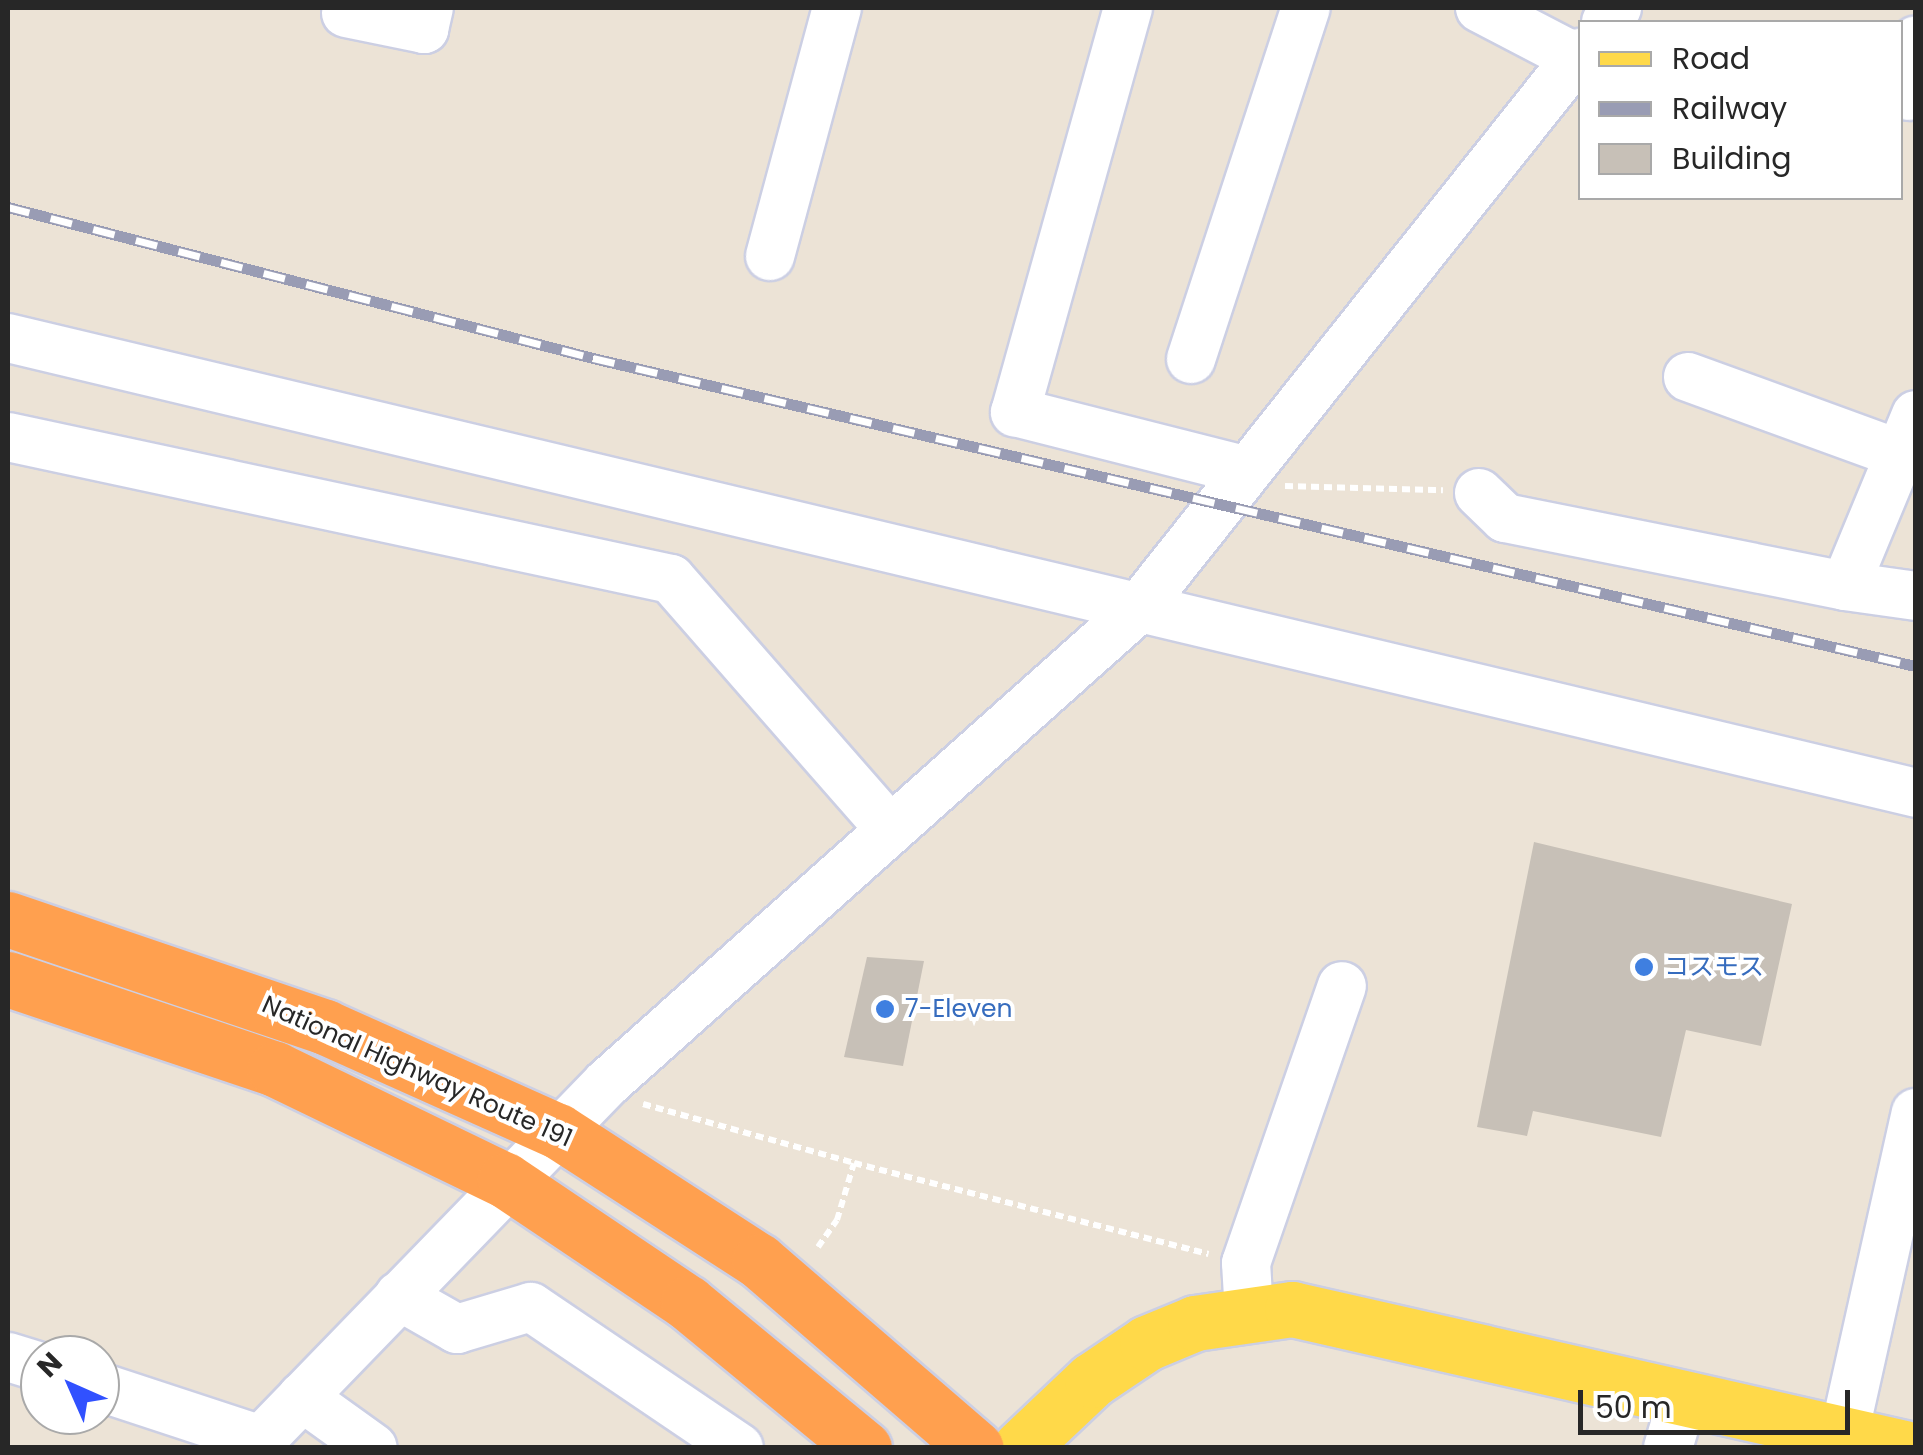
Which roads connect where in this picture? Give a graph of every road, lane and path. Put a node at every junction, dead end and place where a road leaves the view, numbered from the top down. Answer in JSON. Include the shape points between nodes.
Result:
{"nodes":[{"id":1,"x":429,"y":8,"type":"edge"},
{"id":2,"x":837,"y":8,"type":"edge"},
{"id":3,"x":1128,"y":8,"type":"edge"},
{"id":4,"x":1306,"y":8,"type":"edge"},
{"id":5,"x":1480,"y":8,"type":"edge"},
{"id":6,"x":346,"y":13,"type":"dead end"},
{"id":7,"x":1916,"y":40,"type":"edge"},
{"id":8,"x":1578,"y":56,"type":"edge"},
{"id":9,"x":1908,"y":96,"type":"edge"},
{"id":10,"x":770,"y":256,"type":"dead end"},
{"id":11,"x":8,"y":338,"type":"edge"},
{"id":12,"x":1191,"y":360,"type":"dead end"},
{"id":13,"x":1688,"y":376,"type":"dead end"},
{"id":14,"x":1906,"y":434,"type":"edge"},
{"id":15,"x":8,"y":437,"type":"edge"},
{"id":16,"x":1244,"y":470,"type":"junction"},
{"id":17,"x":1479,"y":493,"type":"joint"},
{"id":18,"x":1846,"y":586,"type":"junction"},
{"id":19,"x":1916,"y":596,"type":"edge"},
{"id":20,"x":1137,"y":610,"type":"junction"},
{"id":21,"x":1916,"y":793,"type":"edge"},
{"id":22,"x":887,"y":826,"type":"junction"},
{"id":23,"x":8,"y":918,"type":"edge"},
{"id":24,"x":8,"y":980,"type":"edge"},
{"id":25,"x":1342,"y":986,"type":"dead end"},
{"id":26,"x":638,"y":1102,"type":"dead end"},
{"id":27,"x":1916,"y":1113,"type":"edge"},
{"id":28,"x":558,"y":1131,"type":"junction"},
{"id":29,"x":854,"y":1163,"type":"junction"},
{"id":30,"x":505,"y":1180,"type":"junction"},
{"id":31,"x":1906,"y":1199,"type":"edge"},
{"id":32,"x":818,"y":1247,"type":"dead end"},
{"id":33,"x":1215,"y":1256,"type":"dead end"},
{"id":34,"x":399,"y":1296,"type":"junction"},
{"id":35,"x":1249,"y":1312,"type":"junction"},
{"id":36,"x":120,"y":1394,"type":"edge"},
{"id":37,"x":302,"y":1397,"type":"junction"},
{"id":38,"x":1676,"y":1423,"type":"edge"},
{"id":39,"x":1844,"y":1434,"type":"junction"},
{"id":40,"x":373,"y":1448,"type":"edge"},
{"id":41,"x":739,"y":1448,"type":"edge"},
{"id":42,"x":864,"y":1448,"type":"edge"},
{"id":43,"x":976,"y":1448,"type":"edge"},
{"id":44,"x":1020,"y":1448,"type":"edge"},
{"id":45,"x":1904,"y":1448,"type":"edge"}],
"edges":[{"from":1,"to":6,"type":"street","via":[[424,29]]},
{"from":2,"to":10,"type":"street","via":[[787,140]]},
{"from":3,"to":16,"type":"street","via":[[1015,412]]},
{"from":4,"to":12,"type":"street"},
{"from":5,"to":8,"type":"street"},
{"from":7,"to":9,"type":"street"},
{"from":8,"to":16,"type":"street"},
{"from":11,"to":20,"type":"street"},
{"from":13,"to":14,"type":"street"},
{"from":14,"to":18,"type":"street"},
{"from":15,"to":22,"type":"street","via":[[671,580]]},
{"from":16,"to":17,"type":"path","via":[[1287,486]]},
{"from":16,"to":20,"type":"street"},
{"from":17,"to":18,"type":"street","via":[[1506,518]]},
{"from":18,"to":19,"type":"street"},
{"from":20,"to":21,"type":"street"},
{"from":20,"to":22,"type":"street"},
{"from":22,"to":28,"type":"street"},
{"from":23,"to":28,"type":"highway","name":"National Highway Route 191","via":[[325,1027]]},
{"from":24,"to":30,"type":"highway","via":[[275,1069]]},
{"from":25,"to":35,"type":"street","via":[[1246,1263]]},
{"from":26,"to":29,"type":"path"},
{"from":27,"to":31,"type":"street"},
{"from":28,"to":30,"type":"street"},
{"from":28,"to":43,"type":"highway","name":"National Highway Route 191","via":[[758,1261]]},
{"from":29,"to":32,"type":"path","via":[[837,1220]]},
{"from":29,"to":33,"type":"path"},
{"from":30,"to":34,"type":"street"},
{"from":30,"to":42,"type":"highway","via":[[658,1281]]},
{"from":31,"to":39,"type":"street"},
{"from":34,"to":37,"type":"street"},
{"from":34,"to":41,"type":"street","via":[[457,1328],[530,1308]]},
{"from":35,"to":38,"type":"main road","via":[[1350,1317]]},
{"from":35,"to":44,"type":"main road","via":[[1148,1343],[1092,1380]]},
{"from":36,"to":37,"type":"street","via":[[261,1440]]},
{"from":37,"to":40,"type":"street"},
{"from":38,"to":39,"type":"main road"},
{"from":39,"to":45,"type":"main road"}]}
